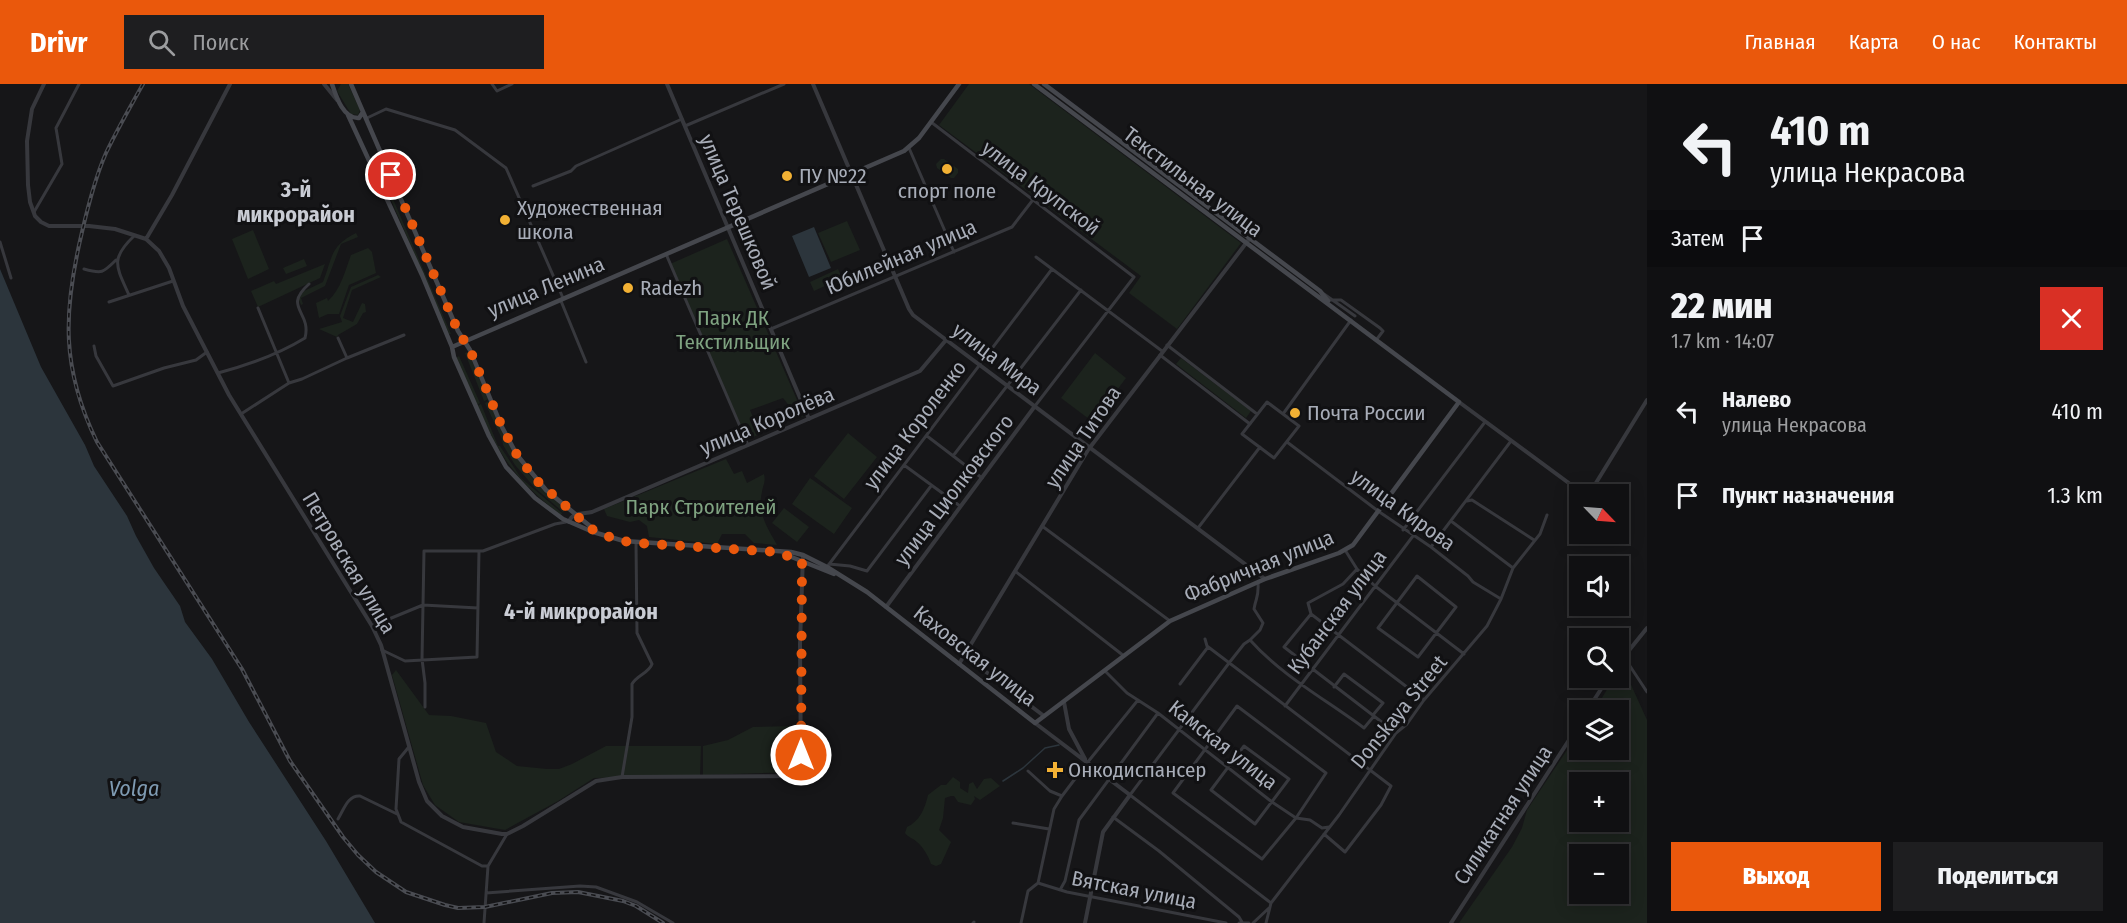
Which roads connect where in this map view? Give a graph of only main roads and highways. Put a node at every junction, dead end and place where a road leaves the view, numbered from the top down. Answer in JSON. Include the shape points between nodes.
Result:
{"nodes":[{"id":1,"x":331,"y":84,"type":"edge"},
{"id":2,"x":352,"y":84,"type":"edge"},
{"id":3,"x":959,"y":84,"type":"edge"},
{"id":4,"x":1034,"y":84,"type":"edge"},
{"id":5,"x":1044,"y":84,"type":"edge"},
{"id":6,"x":363,"y":109,"type":"junction"},
{"id":7,"x":348,"y":115,"type":"junction"},
{"id":8,"x":1248,"y":240,"type":"junction"},
{"id":9,"x":463,"y":341,"type":"junction"},
{"id":10,"x":452,"y":347,"type":"junction"},
{"id":11,"x":1459,"y":402,"type":"joint"},
{"id":12,"x":601,"y":534,"type":"junction"},
{"id":13,"x":778,"y":552,"type":"junction"},
{"id":14,"x":826,"y":567,"type":"junction"},
{"id":15,"x":1035,"y":723,"type":"joint"}],
"edges":[{"from":1,"to":7,"type":"main road","name":"Каховская улица"},
{"from":2,"to":6,"type":"main road"},
{"from":3,"to":9,"type":"main road","name":"улица Ленина","via":[[909,148]]},
{"from":4,"to":8,"type":"main road","name":"Текстильная улица"},
{"from":5,"to":8,"type":"main road","name":"Текстильная улица"},
{"from":6,"to":7,"type":"main road","via":[[359,118]]},
{"from":6,"to":9,"type":"main road"},
{"from":7,"to":10,"type":"main road","name":"Каховская улица"},
{"from":8,"to":11,"type":"main road","name":"Текстильная улица"},
{"from":9,"to":10,"type":"main road","name":"улица Ленина"},
{"from":9,"to":12,"type":"main road","via":[[517,455],[536,480]]},
{"from":10,"to":12,"type":"main road","name":"Каховская улица","via":[[506,467],[534,498],[560,518]]},
{"from":11,"to":15,"type":"main road","name":"Фабричная улица","via":[[1353,544],[1170,621]]},
{"from":12,"to":13,"type":"main road","name":"Каховская улица","via":[[636,543]]},
{"from":13,"to":14,"type":"main road","name":"Каховская улица"},
{"from":13,"to":14,"type":"main road","name":"Каховская улица","via":[[802,555]]},
{"from":14,"to":15,"type":"main road","name":"Каховская улица","via":[[886,607]]}]}
